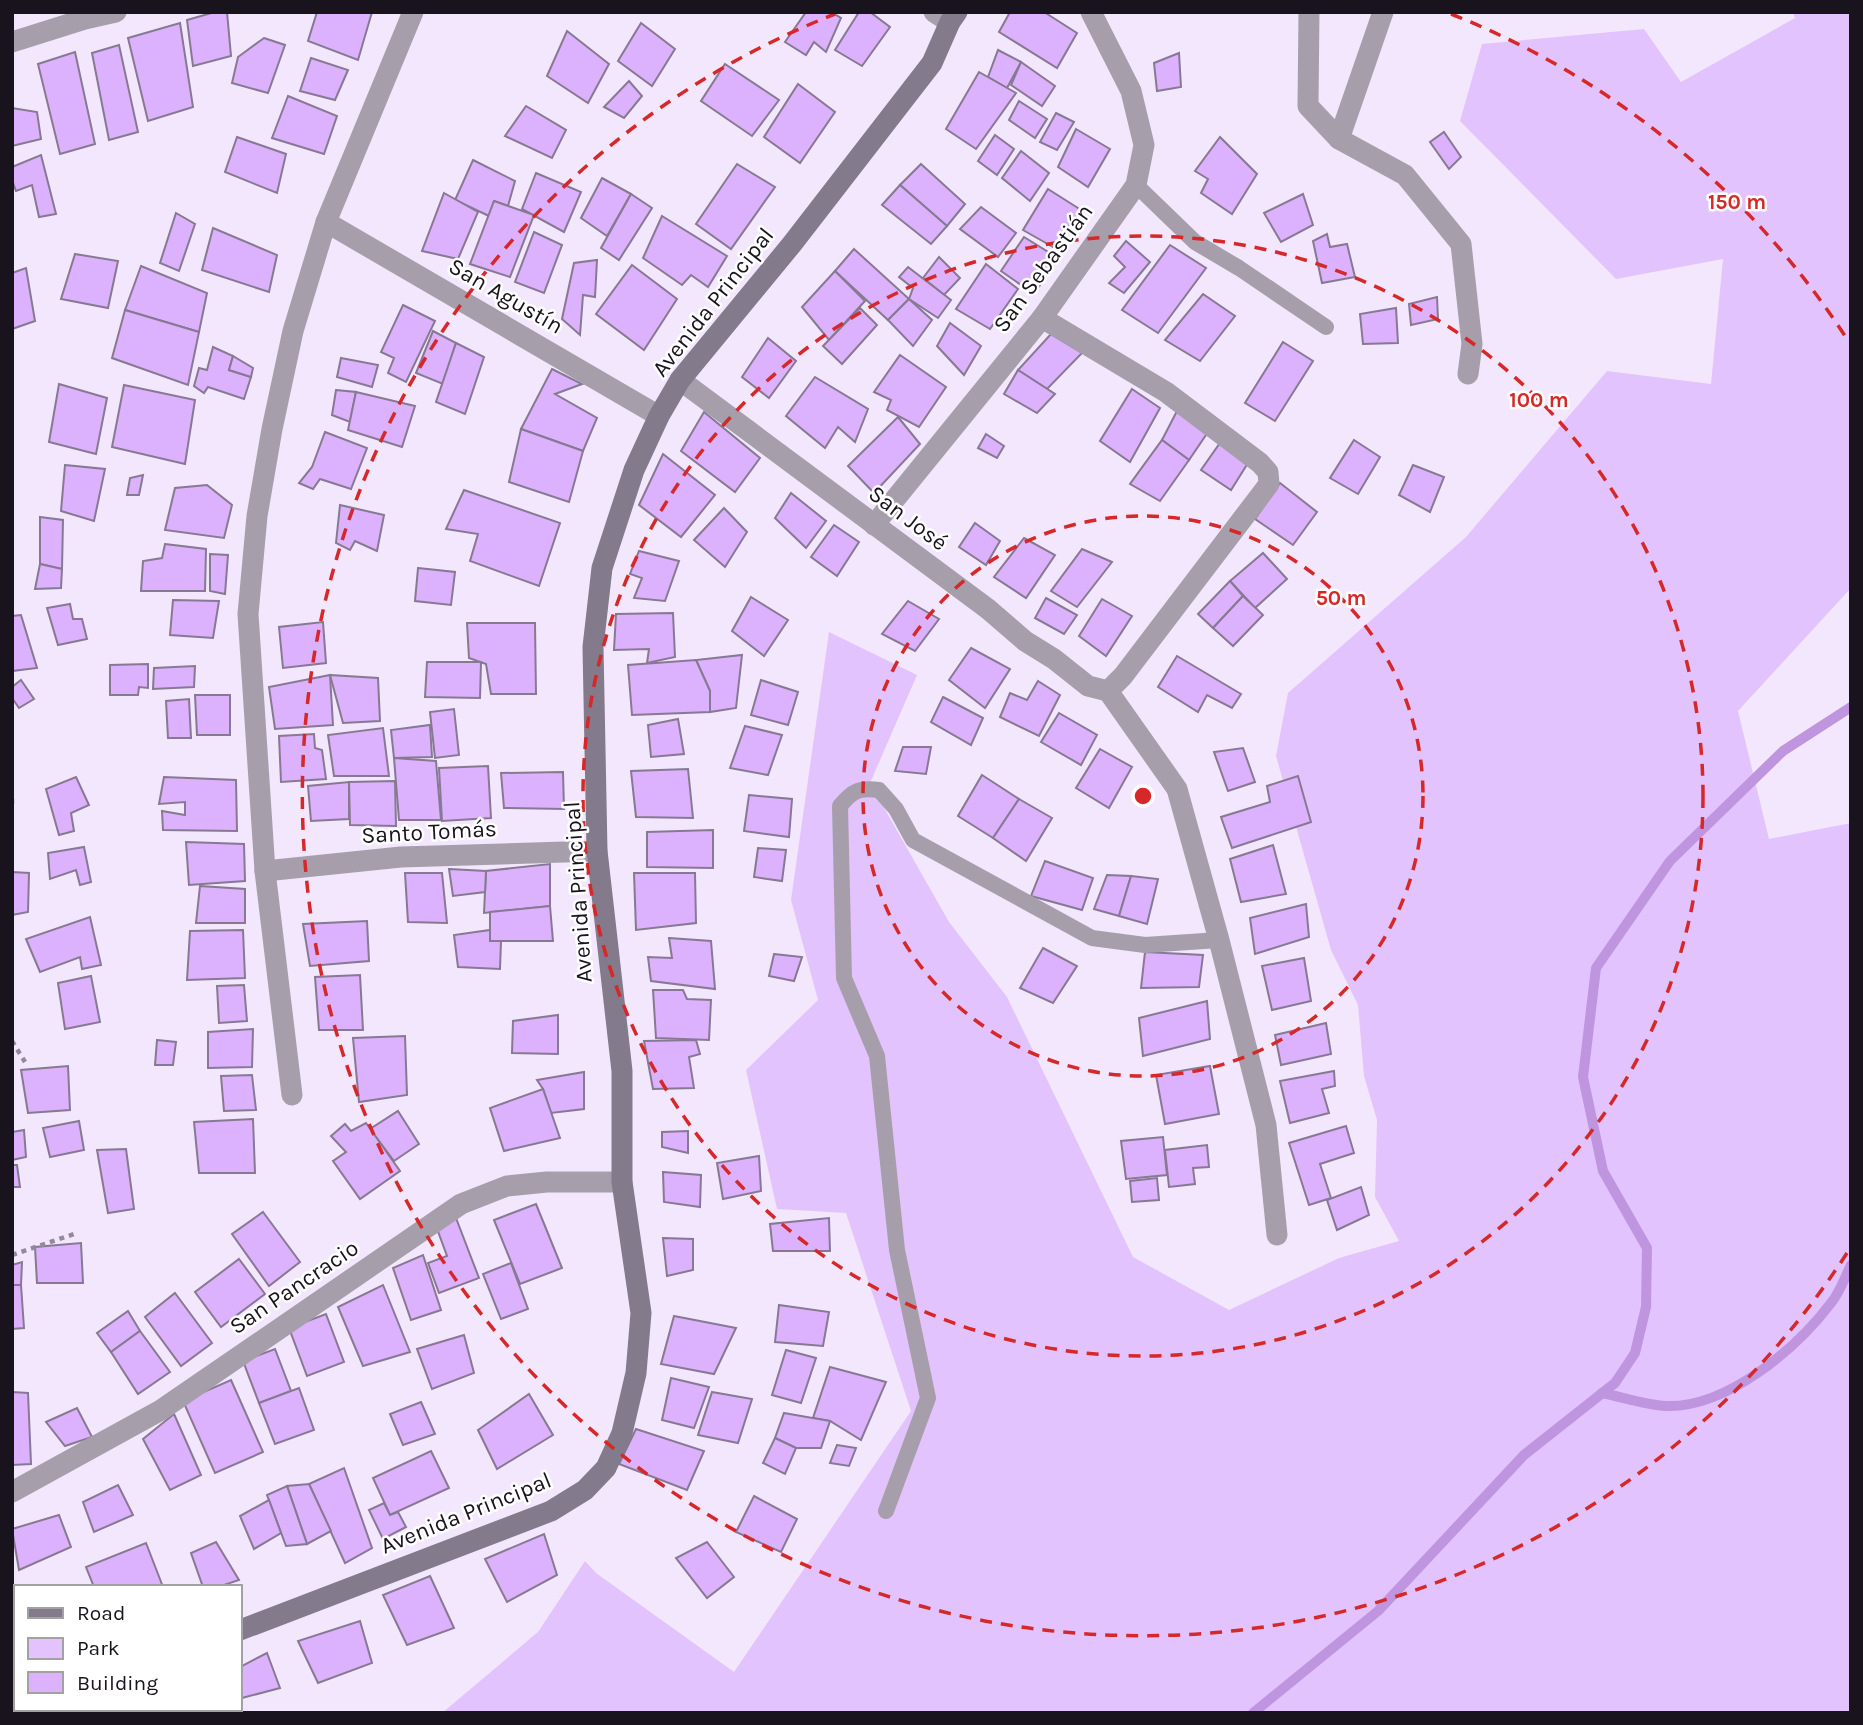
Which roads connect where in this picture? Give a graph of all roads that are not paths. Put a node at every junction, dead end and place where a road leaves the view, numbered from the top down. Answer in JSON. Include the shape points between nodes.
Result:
{"nodes":[{"id":1,"x":116,"y":12,"type":"edge"},
{"id":2,"x":413,"y":12,"type":"edge"},
{"id":3,"x":1091,"y":12,"type":"edge"},
{"id":4,"x":1309,"y":12,"type":"edge"},
{"id":5,"x":1382,"y":12,"type":"edge"},
{"id":6,"x":947,"y":15,"type":"edge"},
{"id":7,"x":12,"y":41,"type":"edge"},
{"id":8,"x":1339,"y":139,"type":"junction"},
{"id":9,"x":1136,"y":185,"type":"junction"},
{"id":10,"x":326,"y":222,"type":"junction"},
{"id":11,"x":1042,"y":318,"type":"junction"},
{"id":12,"x":1326,"y":327,"type":"dead end"},
{"id":13,"x":1468,"y":374,"type":"dead end"},
{"id":14,"x":680,"y":380,"type":"junction"},
{"id":15,"x":659,"y":416,"type":"junction"},
{"id":16,"x":874,"y":525,"type":"junction"},
{"id":17,"x":1108,"y":691,"type":"junction"},
{"id":18,"x":597,"y":851,"type":"junction"},
{"id":19,"x":265,"y":871,"type":"junction"},
{"id":20,"x":1219,"y":940,"type":"junction"},
{"id":21,"x":292,"y":1095,"type":"dead end"},
{"id":22,"x":622,"y":1182,"type":"junction"},
{"id":23,"x":1277,"y":1235,"type":"dead end"},
{"id":24,"x":12,"y":1492,"type":"edge"},
{"id":25,"x":886,"y":1511,"type":"dead end"},
{"id":26,"x":242,"y":1629,"type":"edge"}],
"edges":[{"from":1,"to":7,"type":"street"},
{"from":2,"to":10,"type":"street"},
{"from":3,"to":9,"type":"street","name":"San Sebastián","via":[[1131,91],[1144,145]]},
{"from":4,"to":8,"type":"street","via":[[1308,106]]},
{"from":5,"to":8,"type":"street"},
{"from":6,"to":14,"type":"street","name":"Avenida Principal","via":[[932,63]]},
{"from":8,"to":13,"type":"street","via":[[1405,175],[1461,244],[1472,344]]},
{"from":9,"to":11,"type":"street","name":"San Sebastián"},
{"from":9,"to":12,"type":"lane","via":[[1195,242]]},
{"from":10,"to":15,"type":"street","name":"San Agustín"},
{"from":10,"to":19,"type":"street","via":[[293,331],[257,516],[248,614]]},
{"from":11,"to":16,"type":"street","name":"San Sebastián"},
{"from":11,"to":17,"type":"street","via":[[1166,391],[1268,472],[1269,484]]},
{"from":14,"to":15,"type":"street","name":"Avenida Principal"},
{"from":14,"to":16,"type":"street","name":"San José"},
{"from":15,"to":18,"type":"street","name":"Avenida Principal","via":[[634,470],[601,568],[593,647]]},
{"from":16,"to":17,"type":"street","name":"San José","via":[[1088,687]]},
{"from":17,"to":20,"type":"street","via":[[1177,789]]},
{"from":18,"to":19,"type":"street","name":"Santo Tomás","via":[[401,857]]},
{"from":18,"to":22,"type":"street","name":"Avenida Principal","via":[[622,1071]]},
{"from":19,"to":21,"type":"street"},
{"from":20,"to":23,"type":"street","via":[[1266,1125]]},
{"from":20,"to":25,"type":"lane","via":[[1144,945],[1092,938],[913,840],[879,790],[863,788],[850,794],[841,806],[844,978],[877,1056],[897,1250],[928,1398]]},
{"from":22,"to":24,"type":"street","name":"San Pancracio","via":[[507,1186],[461,1204],[161,1410]]},
{"from":22,"to":26,"type":"street","name":"Avenida Principal","via":[[641,1313],[636,1373],[622,1433],[606,1468],[585,1490],[551,1511]]}]}
